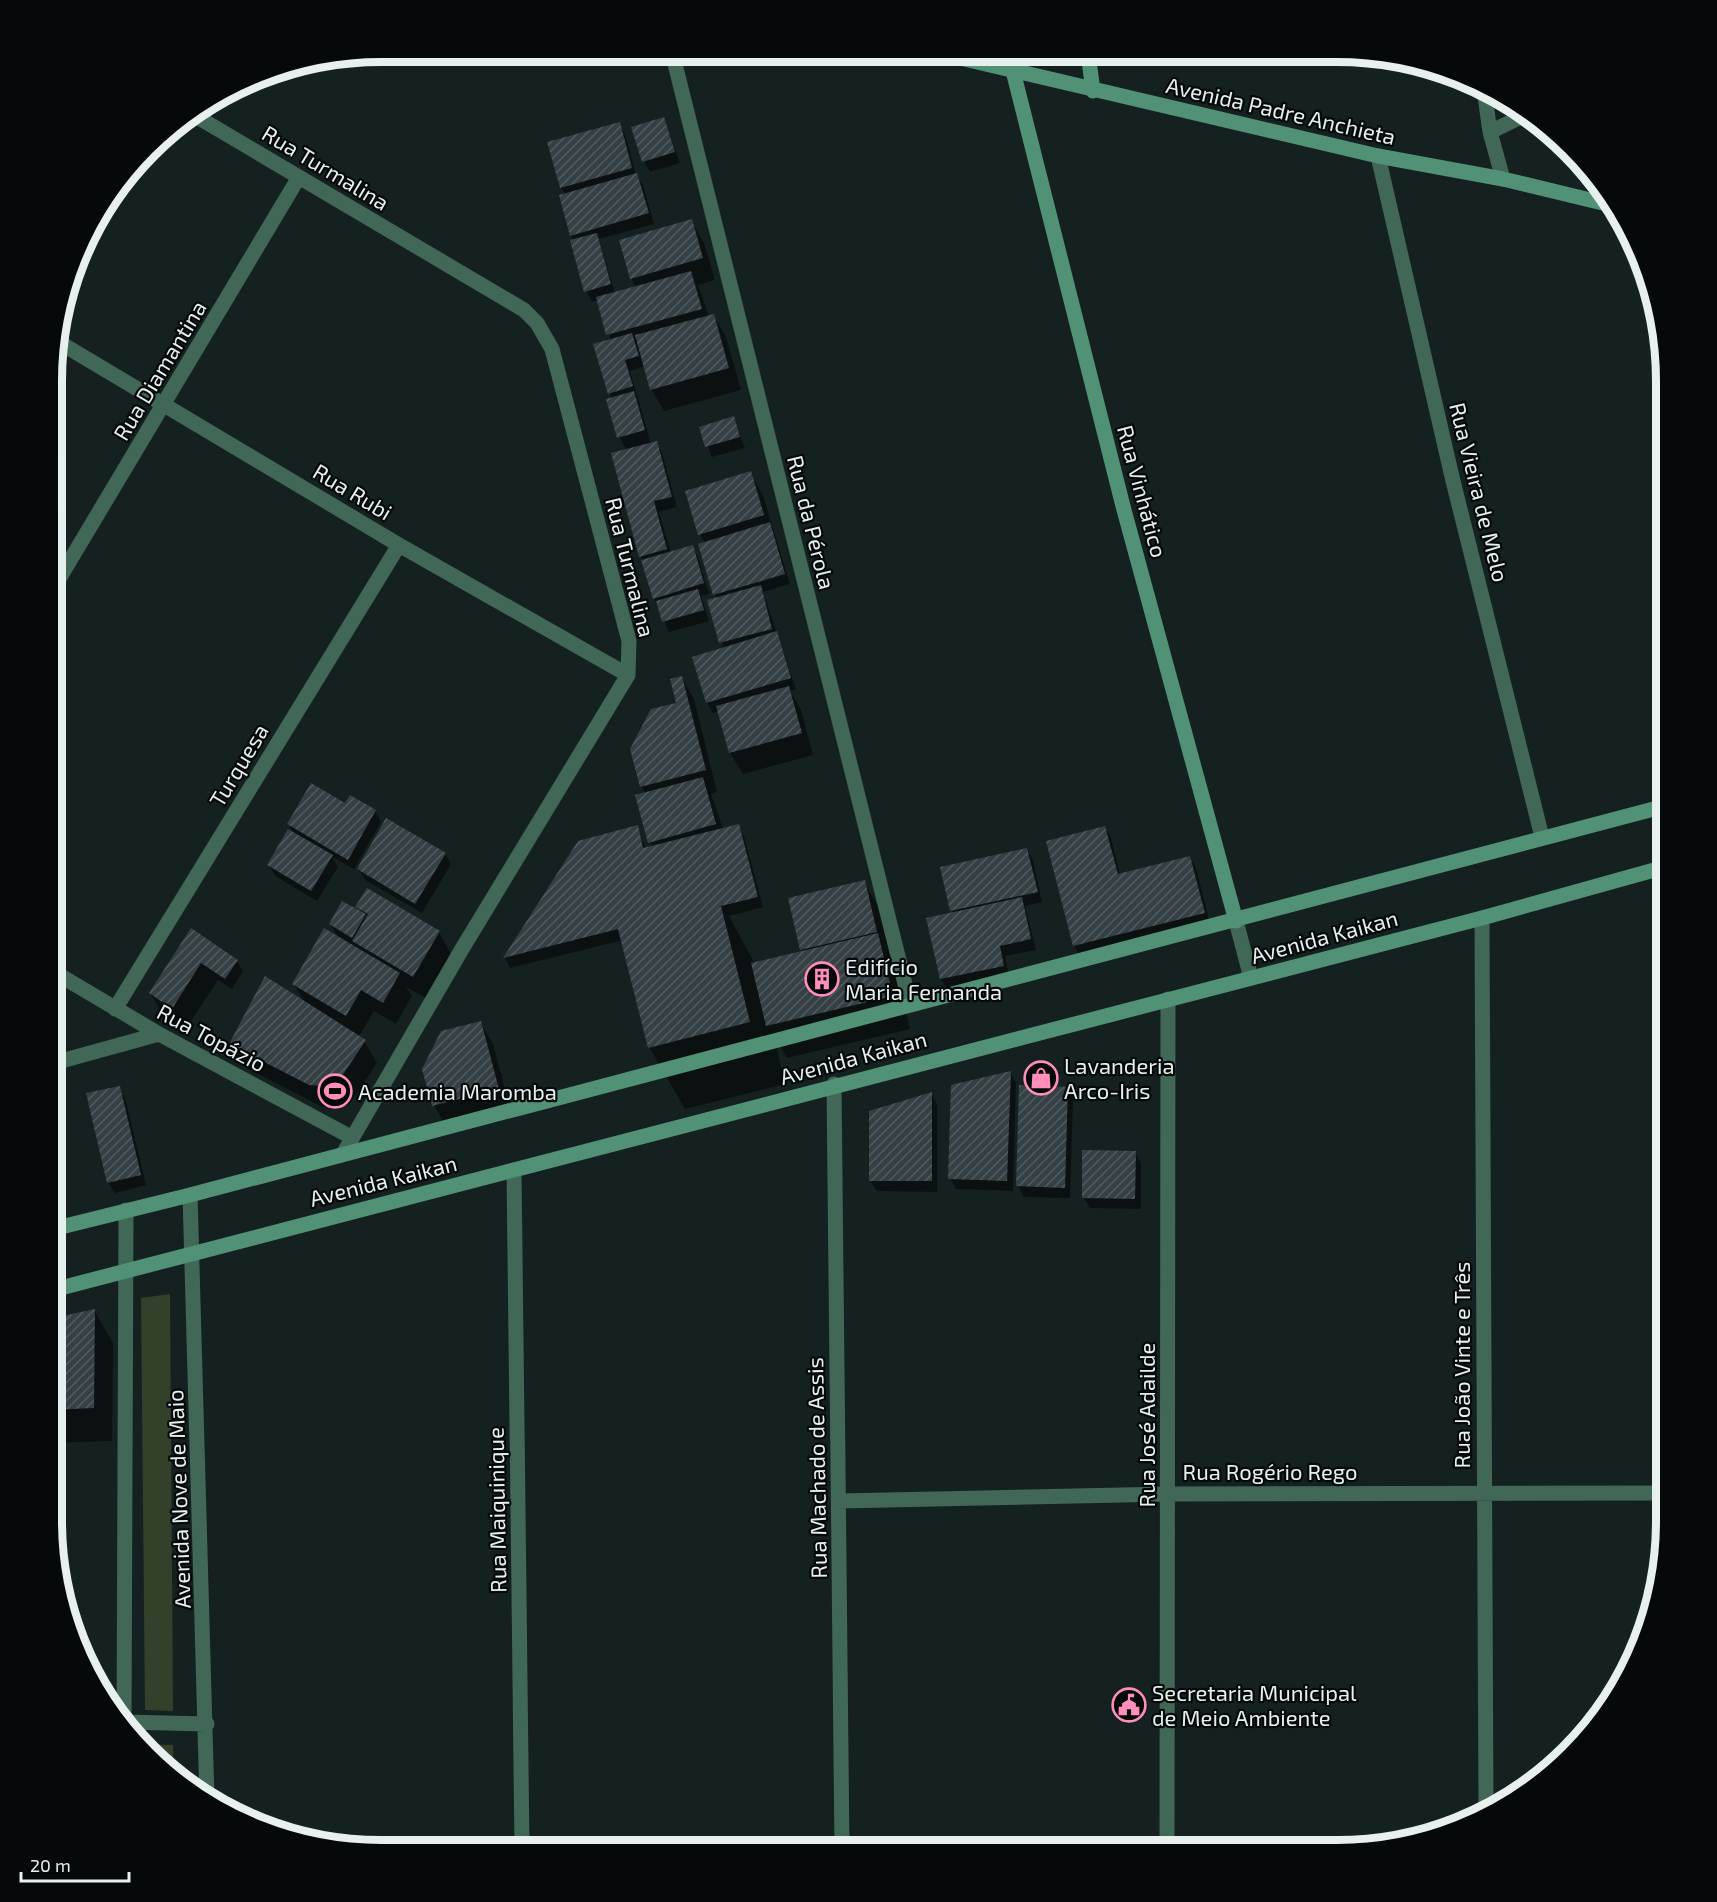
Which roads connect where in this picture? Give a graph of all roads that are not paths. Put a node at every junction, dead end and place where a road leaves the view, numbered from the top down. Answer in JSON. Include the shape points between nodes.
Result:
{"nodes":[{"id":1,"x":674,"y":62,"type":"edge"},
{"id":2,"x":980,"y":62,"type":"edge"},
{"id":3,"x":1089,"y":62,"type":"edge"},
{"id":4,"x":1013,"y":70,"type":"junction"},
{"id":5,"x":1093,"y":91,"type":"junction"},
{"id":6,"x":1485,"y":98,"type":"edge"},
{"id":7,"x":199,"y":118,"type":"edge"},
{"id":8,"x":1518,"y":118,"type":"edge"},
{"id":9,"x":1490,"y":132,"type":"junction"},
{"id":10,"x":1378,"y":156,"type":"junction"},
{"id":11,"x":299,"y":177,"type":"junction"},
{"id":12,"x":1503,"y":179,"type":"junction"},
{"id":13,"x":1602,"y":203,"type":"edge"},
{"id":14,"x":63,"y":345,"type":"edge"},
{"id":15,"x":164,"y":405,"type":"junction"},
{"id":16,"x":399,"y":545,"type":"junction"},
{"id":17,"x":61,"y":576,"type":"edge"},
{"id":18,"x":628,"y":675,"type":"junction"},
{"id":19,"x":1656,"y":808,"type":"edge"},
{"id":20,"x":1542,"y":837,"type":"junction"},
{"id":21,"x":1656,"y":870,"type":"edge"},
{"id":22,"x":1482,"y":918,"type":"junction"},
{"id":23,"x":1236,"y":921,"type":"junction"},
{"id":24,"x":61,"y":976,"type":"edge"},
{"id":25,"x":1251,"y":978,"type":"junction"},
{"id":26,"x":1168,"y":999,"type":"junction"},
{"id":27,"x":910,"y":1004,"type":"junction"},
{"id":28,"x":115,"y":1010,"type":"junction"},
{"id":29,"x":159,"y":1035,"type":"junction"},
{"id":30,"x":61,"y":1061,"type":"edge"},
{"id":31,"x":834,"y":1084,"type":"junction"},
{"id":32,"x":351,"y":1137,"type":"junction"},
{"id":33,"x":343,"y":1154,"type":"junction"},
{"id":34,"x":514,"y":1170,"type":"junction"},
{"id":35,"x":190,"y":1195,"type":"junction"},
{"id":36,"x":126,"y":1210,"type":"junction"},
{"id":37,"x":61,"y":1227,"type":"edge"},
{"id":38,"x":193,"y":1252,"type":"junction"},
{"id":39,"x":127,"y":1270,"type":"junction"},
{"id":40,"x":61,"y":1288,"type":"edge"},
{"id":41,"x":1484,"y":1493,"type":"junction"},
{"id":42,"x":1656,"y":1493,"type":"edge"},
{"id":43,"x":1169,"y":1494,"type":"junction"},
{"id":44,"x":839,"y":1501,"type":"junction"},
{"id":45,"x":124,"y":1712,"type":"edge"},
{"id":46,"x":133,"y":1723,"type":"edge"},
{"id":47,"x":207,"y":1724,"type":"junction"},
{"id":48,"x":207,"y":1789,"type":"edge"},
{"id":49,"x":1486,"y":1804,"type":"edge"},
{"id":50,"x":522,"y":1840,"type":"edge"},
{"id":51,"x":842,"y":1840,"type":"edge"},
{"id":52,"x":1167,"y":1840,"type":"edge"}],
"edges":[{"from":1,"to":27,"type":"street","name":"Rua da Pérola"},
{"from":2,"to":4,"type":"street","name":"Avenida Padre Anchieta"},
{"from":3,"to":5,"type":"street"},
{"from":4,"to":5,"type":"street","name":"Avenida Padre Anchieta"},
{"from":4,"to":23,"type":"street","name":"Rua Vinhático","via":[[1124,510]]},
{"from":5,"to":10,"type":"street","name":"Avenida Padre Anchieta"},
{"from":6,"to":9,"type":"street"},
{"from":7,"to":11,"type":"street","name":"Rua Turmalina"},
{"from":8,"to":9,"type":"street"},
{"from":9,"to":12,"type":"street"},
{"from":10,"to":12,"type":"street","name":"Avenida Padre Anchieta"},
{"from":10,"to":20,"type":"street","name":"Rua Vieira de Melo","via":[[1453,481]]},
{"from":11,"to":15,"type":"street","name":"Rua Diamantina"},
{"from":11,"to":18,"type":"street","name":"Rua Turmalina","via":[[524,310],[537,323],[552,349],[629,641]]},
{"from":12,"to":13,"type":"street","name":"Avenida Padre Anchieta"},
{"from":14,"to":15,"type":"street","name":"Rua Rubi"},
{"from":15,"to":16,"type":"street","name":"Rua Rubi"},
{"from":15,"to":17,"type":"street","name":"Rua Diamantina"},
{"from":16,"to":18,"type":"street","name":"Rua Rubi"},
{"from":16,"to":28,"type":"street","name":"Turquesa"},
{"from":18,"to":32,"type":"street","name":"Rua Turmalina"},
{"from":19,"to":20,"type":"street","name":"Avenida Kaikan"},
{"from":20,"to":23,"type":"street","name":"Avenida Kaikan"},
{"from":21,"to":22,"type":"street","name":"Avenida Kaikan"},
{"from":22,"to":25,"type":"street","name":"Avenida Kaikan"},
{"from":22,"to":41,"type":"street","name":"Rua João Vinte e Três"},
{"from":23,"to":25,"type":"street"},
{"from":23,"to":27,"type":"street","name":"Avenida Kaikan"},
{"from":24,"to":28,"type":"street","name":"Rua Topázio"},
{"from":25,"to":26,"type":"street","name":"Avenida Kaikan"},
{"from":26,"to":31,"type":"street","name":"Avenida Kaikan"},
{"from":26,"to":43,"type":"street","name":"Rua José Adailde"},
{"from":27,"to":33,"type":"street","name":"Avenida Kaikan"},
{"from":28,"to":29,"type":"street","name":"Rua Topázio"},
{"from":29,"to":30,"type":"street"},
{"from":29,"to":32,"type":"street","name":"Rua Topázio"},
{"from":31,"to":34,"type":"street","name":"Avenida Kaikan"},
{"from":31,"to":44,"type":"street","name":"Rua Machado de Assis"},
{"from":32,"to":33,"type":"street","name":"Rua Turmalina"},
{"from":33,"to":35,"type":"street","name":"Avenida Kaikan"},
{"from":34,"to":38,"type":"street","name":"Avenida Kaikan"},
{"from":34,"to":50,"type":"street","name":"Rua Maiquinique"},
{"from":35,"to":36,"type":"street","name":"Avenida Kaikan"},
{"from":35,"to":38,"type":"street","name":"Avenida Nove de Maio"},
{"from":36,"to":37,"type":"street","name":"Avenida Kaikan"},
{"from":36,"to":39,"type":"street"},
{"from":38,"to":39,"type":"street","name":"Avenida Kaikan"},
{"from":38,"to":47,"type":"street","name":"Avenida Nove de Maio"},
{"from":39,"to":40,"type":"street","name":"Avenida Kaikan"},
{"from":39,"to":45,"type":"street"},
{"from":41,"to":42,"type":"street","name":"Rua Rogério Rego"},
{"from":41,"to":43,"type":"street","name":"Rua Rogério Rego"},
{"from":41,"to":49,"type":"street","name":"Rua João Vinte e Três"},
{"from":43,"to":44,"type":"street","name":"Rua Rogério Rego"},
{"from":43,"to":52,"type":"street","name":"Rua José Adailde"},
{"from":44,"to":51,"type":"street","name":"Rua Machado de Assis"},
{"from":46,"to":47,"type":"street"},
{"from":47,"to":48,"type":"street","name":"Avenida Nove de Maio"}]}
